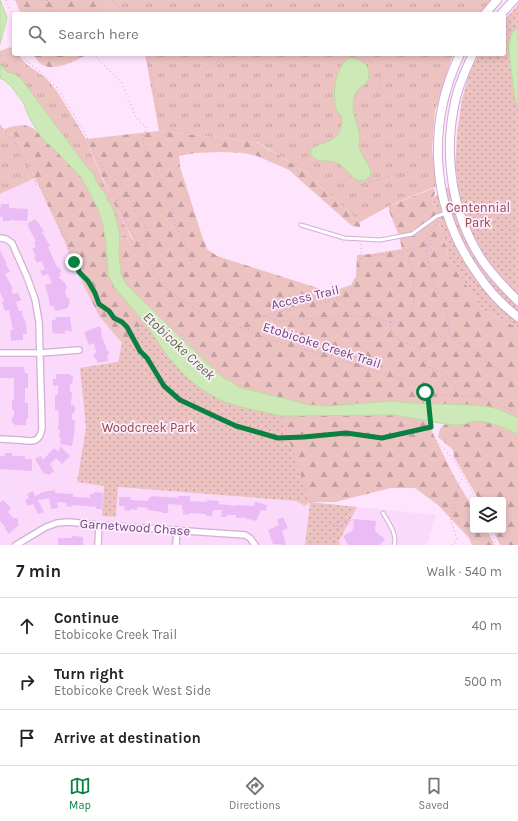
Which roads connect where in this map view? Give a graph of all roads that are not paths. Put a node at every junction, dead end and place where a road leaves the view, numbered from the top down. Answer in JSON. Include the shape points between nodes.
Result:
{"nodes":[{"id":1,"x":497,"y":0,"type":"edge"},
{"id":2,"x":514,"y":0,"type":"edge"},
{"id":3,"x":487,"y":12,"type":"edge"},
{"id":4,"x":503,"y":12,"type":"edge"},
{"id":5,"x":459,"y":56,"type":"edge"},
{"id":6,"x":472,"y":56,"type":"edge"},
{"id":7,"x":461,"y":207,"type":"junction"},
{"id":8,"x":447,"y":213,"type":"junction"},
{"id":9,"x":301,"y":226,"type":"dead end"},
{"id":10,"x":0,"y":238,"type":"edge"},
{"id":11,"x":518,"y":301,"type":"edge"},
{"id":12,"x":518,"y":317,"type":"edge"},
{"id":13,"x":79,"y":350,"type":"dead end"},
{"id":14,"x":0,"y":353,"type":"edge"},
{"id":15,"x":40,"y":353,"type":"junction"},
{"id":16,"x":0,"y":439,"type":"edge"},
{"id":17,"x":383,"y":513,"type":"dead end"},
{"id":18,"x":99,"y":525,"type":"junction"},
{"id":19,"x":177,"y":530,"type":"junction"},
{"id":20,"x":16,"y":545,"type":"edge"},
{"id":21,"x":98,"y":545,"type":"edge"},
{"id":22,"x":176,"y":545,"type":"edge"},
{"id":23,"x":255,"y":545,"type":"edge"},
{"id":24,"x":394,"y":545,"type":"edge"}],
"edges":[{"from":1,"to":3,"type":"street"},
{"from":2,"to":4,"type":"street"},
{"from":5,"to":8,"type":"street","via":[[447,86],[439,120],[437,154],[441,190]]},
{"from":6,"to":7,"type":"street","via":[[455,102],[451,132],[451,174],[454,193]]},
{"from":7,"to":8,"type":"lane"},
{"from":7,"to":11,"type":"street","via":[[468,233],[482,260]]},
{"from":8,"to":9,"type":"lane","via":[[437,216],[412,234],[380,240],[344,238]]},
{"from":8,"to":12,"type":"street","via":[[471,265],[494,295]]},
{"from":10,"to":15,"type":"street","via":[[6,238],[12,243],[32,288],[38,311]]},
{"from":13,"to":15,"type":"street"},
{"from":14,"to":15,"type":"street"},
{"from":15,"to":16,"type":"street","via":[[41,434],[32,441]]},
{"from":17,"to":24,"type":"lane","via":[[393,532]]},
{"from":18,"to":19,"type":"street","name":"Garnetwood Chase"},
{"from":18,"to":20,"type":"street","name":"Garnetwood Chase","via":[[57,523]]},
{"from":18,"to":21,"type":"street"},
{"from":19,"to":22,"type":"street"},
{"from":19,"to":23,"type":"street","name":"Garnetwood Chase","via":[[245,535]]}]}
